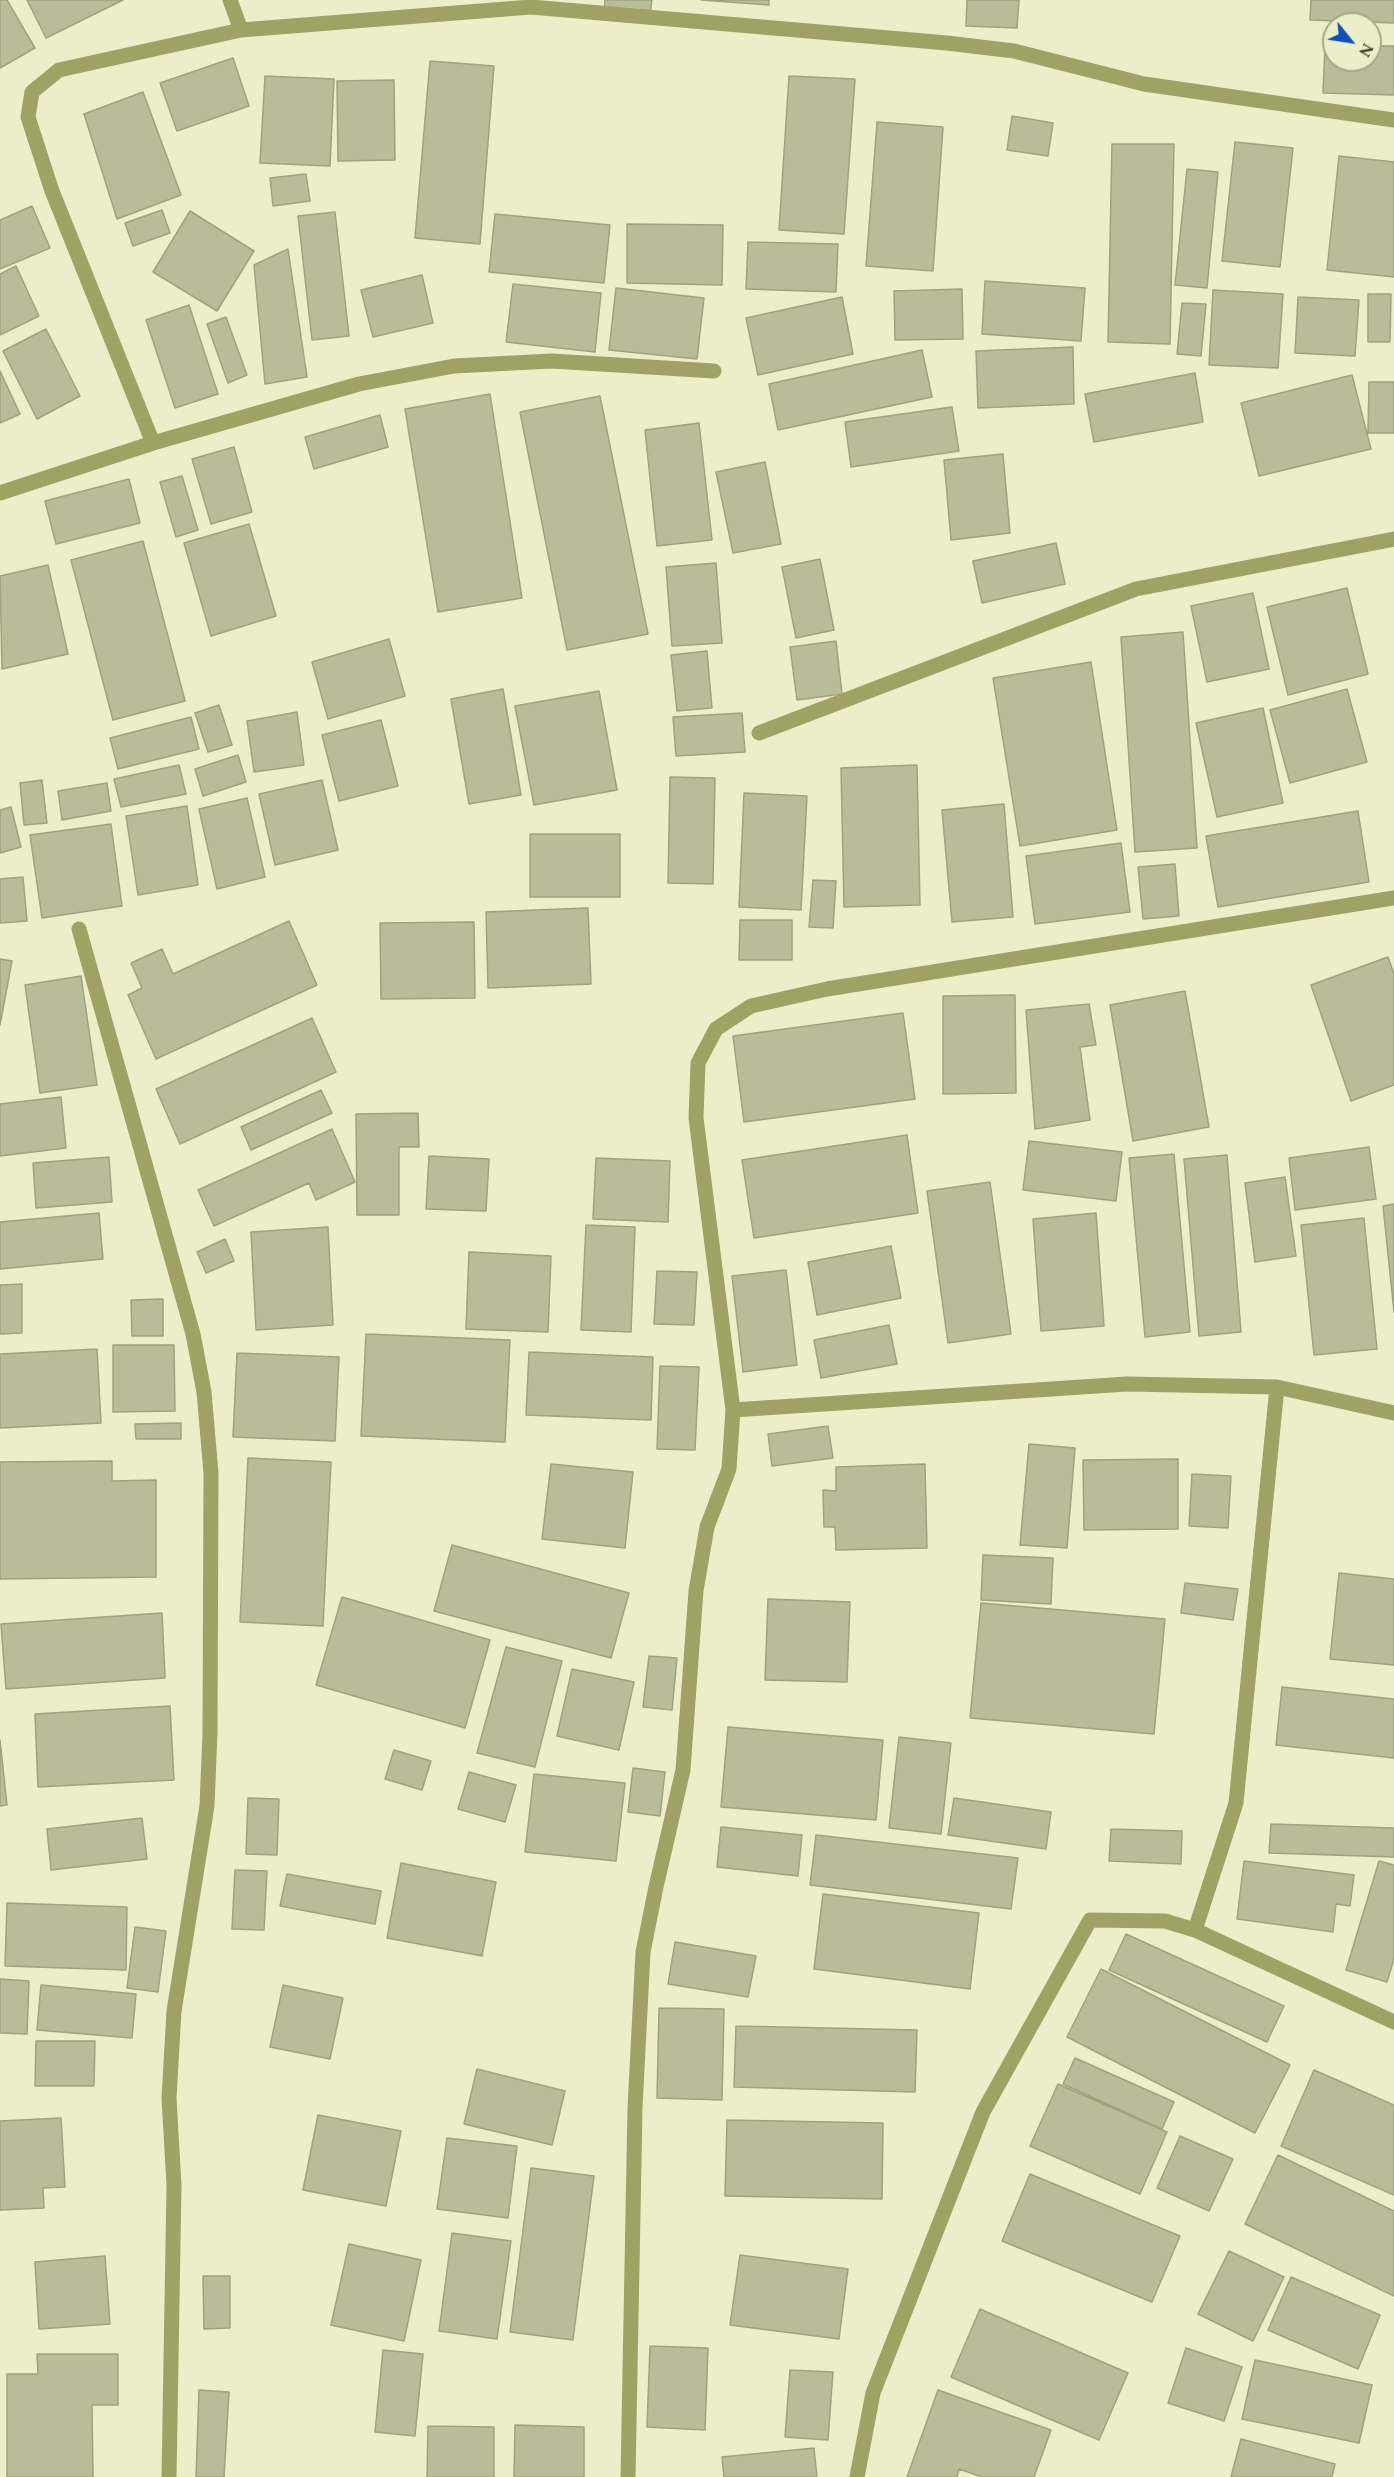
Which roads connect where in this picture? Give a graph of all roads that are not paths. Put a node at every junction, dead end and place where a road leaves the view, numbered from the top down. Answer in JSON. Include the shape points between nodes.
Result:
{"nodes":[{"id":1,"x":230,"y":0,"type":"edge"},
{"id":2,"x":241,"y":30,"type":"junction"},
{"id":3,"x":1394,"y":120,"type":"edge"},
{"id":4,"x":714,"y":371,"type":"dead end"},
{"id":5,"x":153,"y":443,"type":"junction"},
{"id":6,"x":0,"y":493,"type":"edge"},
{"id":7,"x":1394,"y":539,"type":"edge"},
{"id":8,"x":759,"y":733,"type":"dead end"},
{"id":9,"x":1394,"y":898,"type":"edge"},
{"id":10,"x":79,"y":929,"type":"dead end"},
{"id":11,"x":1277,"y":1387,"type":"junction"},
{"id":12,"x":733,"y":1410,"type":"junction"},
{"id":13,"x":1394,"y":1413,"type":"edge"},
{"id":14,"x":1195,"y":1930,"type":"junction"},
{"id":15,"x":1394,"y":2022,"type":"edge"},
{"id":16,"x":169,"y":2477,"type":"edge"},
{"id":17,"x":628,"y":2477,"type":"edge"},
{"id":18,"x":857,"y":2477,"type":"edge"}],
"edges":[{"from":1,"to":2,"type":"street"},
{"from":2,"to":3,"type":"street","via":[[531,7],[1014,51],[1144,84]]},
{"from":2,"to":5,"type":"street","via":[[59,70],[32,92],[28,117],[52,191]]},
{"from":4,"to":5,"type":"street","via":[[552,361],[454,366],[359,384]]},
{"from":5,"to":6,"type":"street"},
{"from":7,"to":8,"type":"street","via":[[1136,589]]},
{"from":9,"to":12,"type":"street","via":[[827,989],[751,1006],[716,1029],[698,1063],[696,1118]]},
{"from":10,"to":16,"type":"street","via":[[193,1334],[204,1392],[211,1473],[207,1806],[174,2011],[169,2098],[174,2185]]},
{"from":11,"to":12,"type":"street","via":[[1127,1384]]},
{"from":11,"to":13,"type":"street"},
{"from":11,"to":14,"type":"street","via":[[1236,1803]]},
{"from":12,"to":17,"type":"street","via":[[729,1469],[707,1527],[696,1591],[683,1770],[643,1952],[635,2108]]},
{"from":14,"to":15,"type":"street"},
{"from":14,"to":18,"type":"street","via":[[1165,1921],[1090,1920],[983,2112],[873,2393]]}]}
